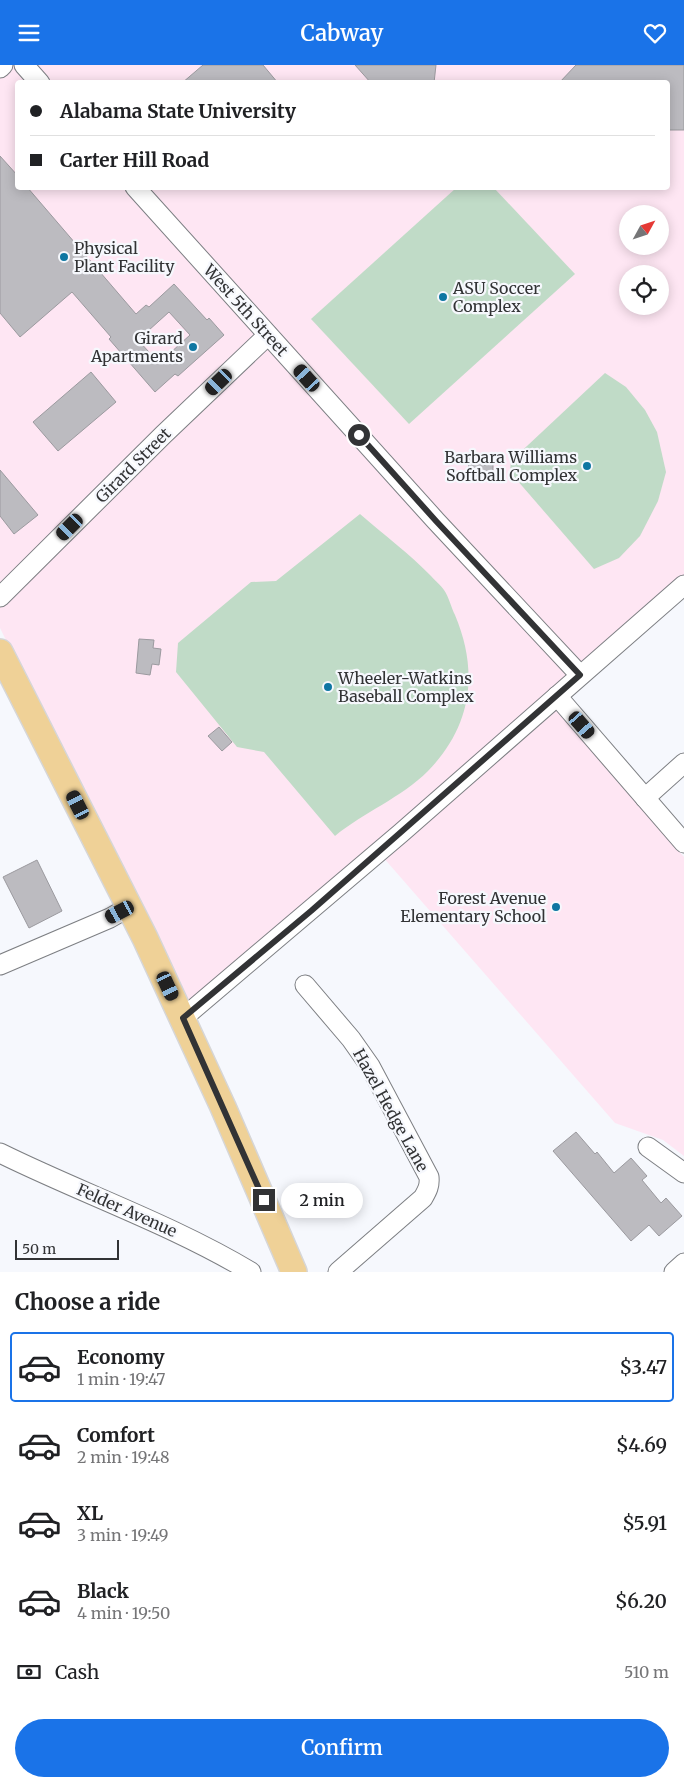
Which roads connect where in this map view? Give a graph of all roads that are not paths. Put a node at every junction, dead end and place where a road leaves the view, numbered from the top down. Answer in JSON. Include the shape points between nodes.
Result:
{"nodes":[{"id":1,"x":3,"y":65,"type":"edge"},
{"id":2,"x":24,"y":65,"type":"edge"},
{"id":3,"x":0,"y":68,"type":"edge"},
{"id":4,"x":37,"y":80,"type":"edge"},
{"id":5,"x":138,"y":190,"type":"edge"},
{"id":6,"x":268,"y":335,"type":"junction"},
{"id":7,"x":684,"y":585,"type":"edge"},
{"id":8,"x":0,"y":597,"type":"edge"},
{"id":9,"x":0,"y":652,"type":"edge"},
{"id":10,"x":580,"y":675,"type":"junction"},
{"id":11,"x":557,"y":696,"type":"junction"},
{"id":12,"x":684,"y":763,"type":"edge"},
{"id":13,"x":645,"y":798,"type":"junction"},
{"id":14,"x":684,"y":843,"type":"edge"},
{"id":15,"x":129,"y":907,"type":"junction"},
{"id":16,"x":0,"y":965,"type":"edge"},
{"id":17,"x":305,"y":985,"type":"dead end"},
{"id":18,"x":183,"y":1018,"type":"junction"},
{"id":19,"x":648,"y":1147,"type":"dead end"},
{"id":20,"x":0,"y":1153,"type":"edge"},
{"id":21,"x":684,"y":1173,"type":"edge"},
{"id":22,"x":684,"y":1263,"type":"edge"},
{"id":23,"x":251,"y":1272,"type":"edge"},
{"id":24,"x":294,"y":1272,"type":"edge"},
{"id":25,"x":338,"y":1272,"type":"edge"},
{"id":26,"x":674,"y":1272,"type":"edge"}],
"edges":[{"from":1,"to":3,"type":"street"},
{"from":2,"to":4,"type":"street"},
{"from":5,"to":6,"type":"street","name":"West 5th Street"},
{"from":6,"to":8,"type":"street","name":"Girard Street"},
{"from":6,"to":10,"type":"street","name":"West 5th Street"},
{"from":7,"to":10,"type":"street"},
{"from":9,"to":15,"type":"main road"},
{"from":10,"to":11,"type":"street"},
{"from":11,"to":13,"type":"street"},
{"from":11,"to":18,"type":"street"},
{"from":12,"to":13,"type":"street"},
{"from":13,"to":14,"type":"street"},
{"from":15,"to":16,"type":"street"},
{"from":15,"to":18,"type":"main road"},
{"from":17,"to":25,"type":"street","name":"Hazel Hedge Lane","via":[[370,1066],[430,1181],[423,1198]]},
{"from":18,"to":24,"type":"main road"},
{"from":19,"to":21,"type":"street"},
{"from":20,"to":23,"type":"street","name":"Felder Avenue","via":[[182,1235]]},
{"from":22,"to":26,"type":"street"}]}
